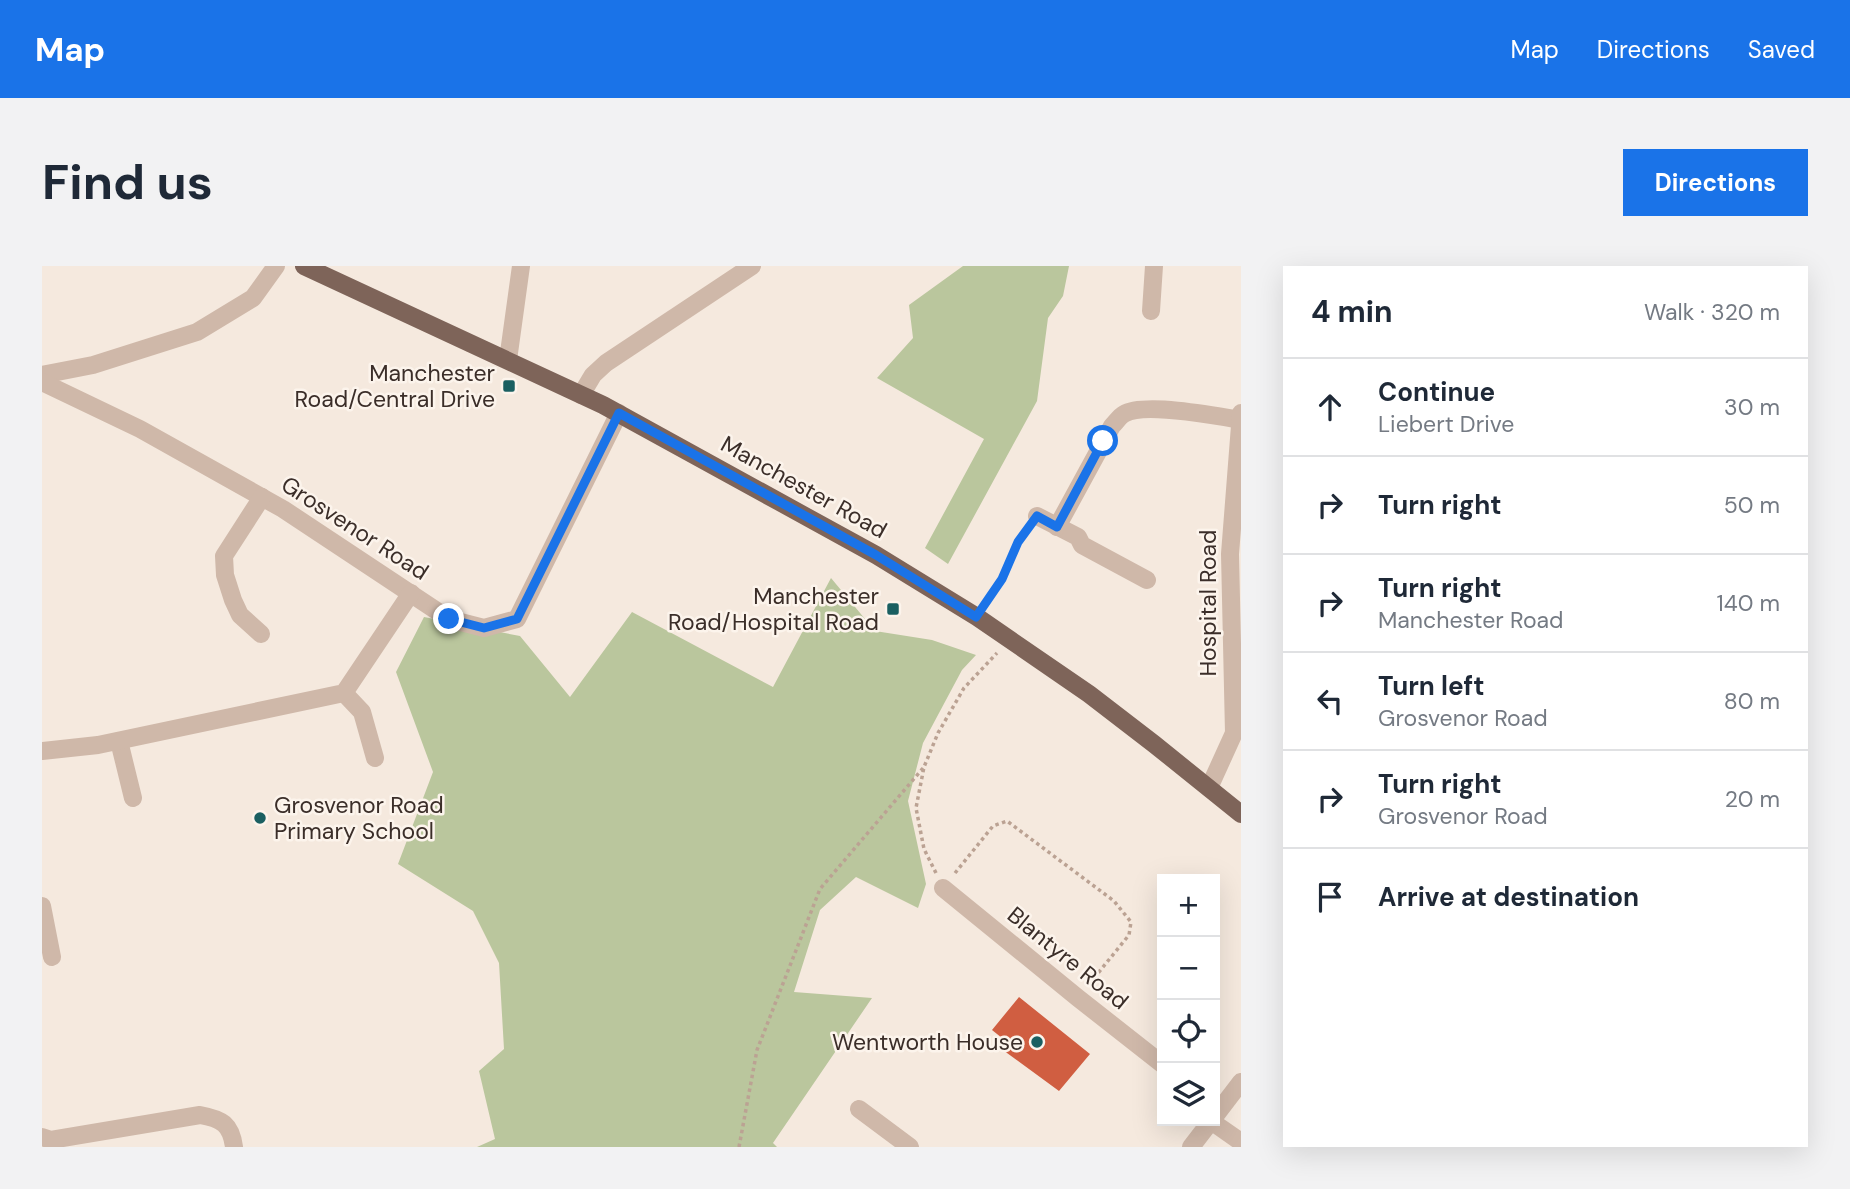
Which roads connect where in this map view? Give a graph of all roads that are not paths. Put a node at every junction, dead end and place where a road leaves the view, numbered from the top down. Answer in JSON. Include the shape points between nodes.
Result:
{"nodes":[{"id":1,"x":276,"y":266,"type":"edge"},
{"id":2,"x":304,"y":266,"type":"edge"},
{"id":3,"x":521,"y":266,"type":"edge"},
{"id":4,"x":752,"y":266,"type":"edge"},
{"id":5,"x":1154,"y":266,"type":"edge"},
{"id":6,"x":1151,"y":311,"type":"dead end"},
{"id":7,"x":508,"y":360,"type":"junction"},
{"id":8,"x":42,"y":375,"type":"edge"},
{"id":9,"x":42,"y":382,"type":"edge"},
{"id":10,"x":581,"y":395,"type":"junction"},
{"id":11,"x":619,"y":413,"type":"junction"},
{"id":12,"x":1241,"y":413,"type":"edge"},
{"id":13,"x":1241,"y":420,"type":"edge"},
{"id":14,"x":262,"y":497,"type":"junction"},
{"id":15,"x":1037,"y":516,"type":"road end"},
{"id":16,"x":1057,"y":527,"type":"junction"},
{"id":17,"x":1147,"y":580,"type":"dead end"},
{"id":18,"x":411,"y":593,"type":"junction"},
{"id":19,"x":261,"y":634,"type":"dead end"},
{"id":20,"x":344,"y":694,"type":"junction"},
{"id":21,"x":119,"y":741,"type":"junction"},
{"id":22,"x":42,"y":751,"type":"edge"},
{"id":23,"x":374,"y":758,"type":"dead end"},
{"id":24,"x":1209,"y":788,"type":"junction"},
{"id":25,"x":133,"y":798,"type":"dead end"},
{"id":26,"x":1241,"y":814,"type":"edge"},
{"id":27,"x":943,"y":888,"type":"road end"},
{"id":28,"x":42,"y":906,"type":"edge"},
{"id":29,"x":52,"y":957,"type":"dead end"},
{"id":30,"x":1161,"y":1063,"type":"edge"},
{"id":31,"x":1241,"y":1082,"type":"edge"},
{"id":32,"x":1220,"y":1107,"type":"edge"},
{"id":33,"x":859,"y":1109,"type":"dead end"},
{"id":34,"x":1220,"y":1120,"type":"edge"},
{"id":35,"x":1206,"y":1126,"type":"edge"},
{"id":36,"x":48,"y":1141,"type":"edge"},
{"id":37,"x":1241,"y":1142,"type":"edge"},
{"id":38,"x":234,"y":1147,"type":"edge"},
{"id":39,"x":910,"y":1147,"type":"edge"},
{"id":40,"x":1191,"y":1147,"type":"edge"}],
"edges":[{"from":1,"to":8,"type":"street","via":[[253,298],[197,332],[93,365]]},
{"from":2,"to":7,"type":"main road","name":"Manchester Road"},
{"from":3,"to":7,"type":"street"},
{"from":4,"to":10,"type":"street","via":[[606,363]]},
{"from":5,"to":6,"type":"street"},
{"from":7,"to":10,"type":"main road","name":"Manchester Road"},
{"from":9,"to":14,"type":"street","name":"Grosvenor Road","via":[[140,429]]},
{"from":10,"to":11,"type":"main road","name":"Manchester Road"},
{"from":11,"to":18,"type":"street","name":"Grosvenor Road","via":[[517,619],[484,628],[449,619]]},
{"from":11,"to":24,"type":"main road","name":"Manchester Road","via":[[876,555],[976,617],[1089,694]]},
{"from":12,"to":13,"type":"street","name":"Hospital Road"},
{"from":13,"to":16,"type":"street","via":[[1146,409],[1124,414],[1112,426]]},
{"from":13,"to":24,"type":"street","name":"Hospital Road","via":[[1230,554],[1234,733]]},
{"from":14,"to":18,"type":"street","name":"Grosvenor Road"},
{"from":14,"to":19,"type":"street","via":[[224,556],[225,575],[240,615]]},
{"from":15,"to":16,"type":"street"},
{"from":16,"to":17,"type":"street"},
{"from":18,"to":20,"type":"street"},
{"from":20,"to":21,"type":"street"},
{"from":20,"to":23,"type":"street","via":[[362,712]]},
{"from":21,"to":22,"type":"street"},
{"from":21,"to":25,"type":"street"},
{"from":24,"to":26,"type":"main road","name":"Manchester Road"},
{"from":27,"to":30,"type":"street","name":"Blantyre Road"},
{"from":28,"to":29,"type":"street"},
{"from":31,"to":32,"type":"street"},
{"from":33,"to":39,"type":"street"},
{"from":34,"to":37,"type":"street"},
{"from":35,"to":40,"type":"street"},
{"from":36,"to":38,"type":"street","via":[[200,1115],[225,1124]]}]}
